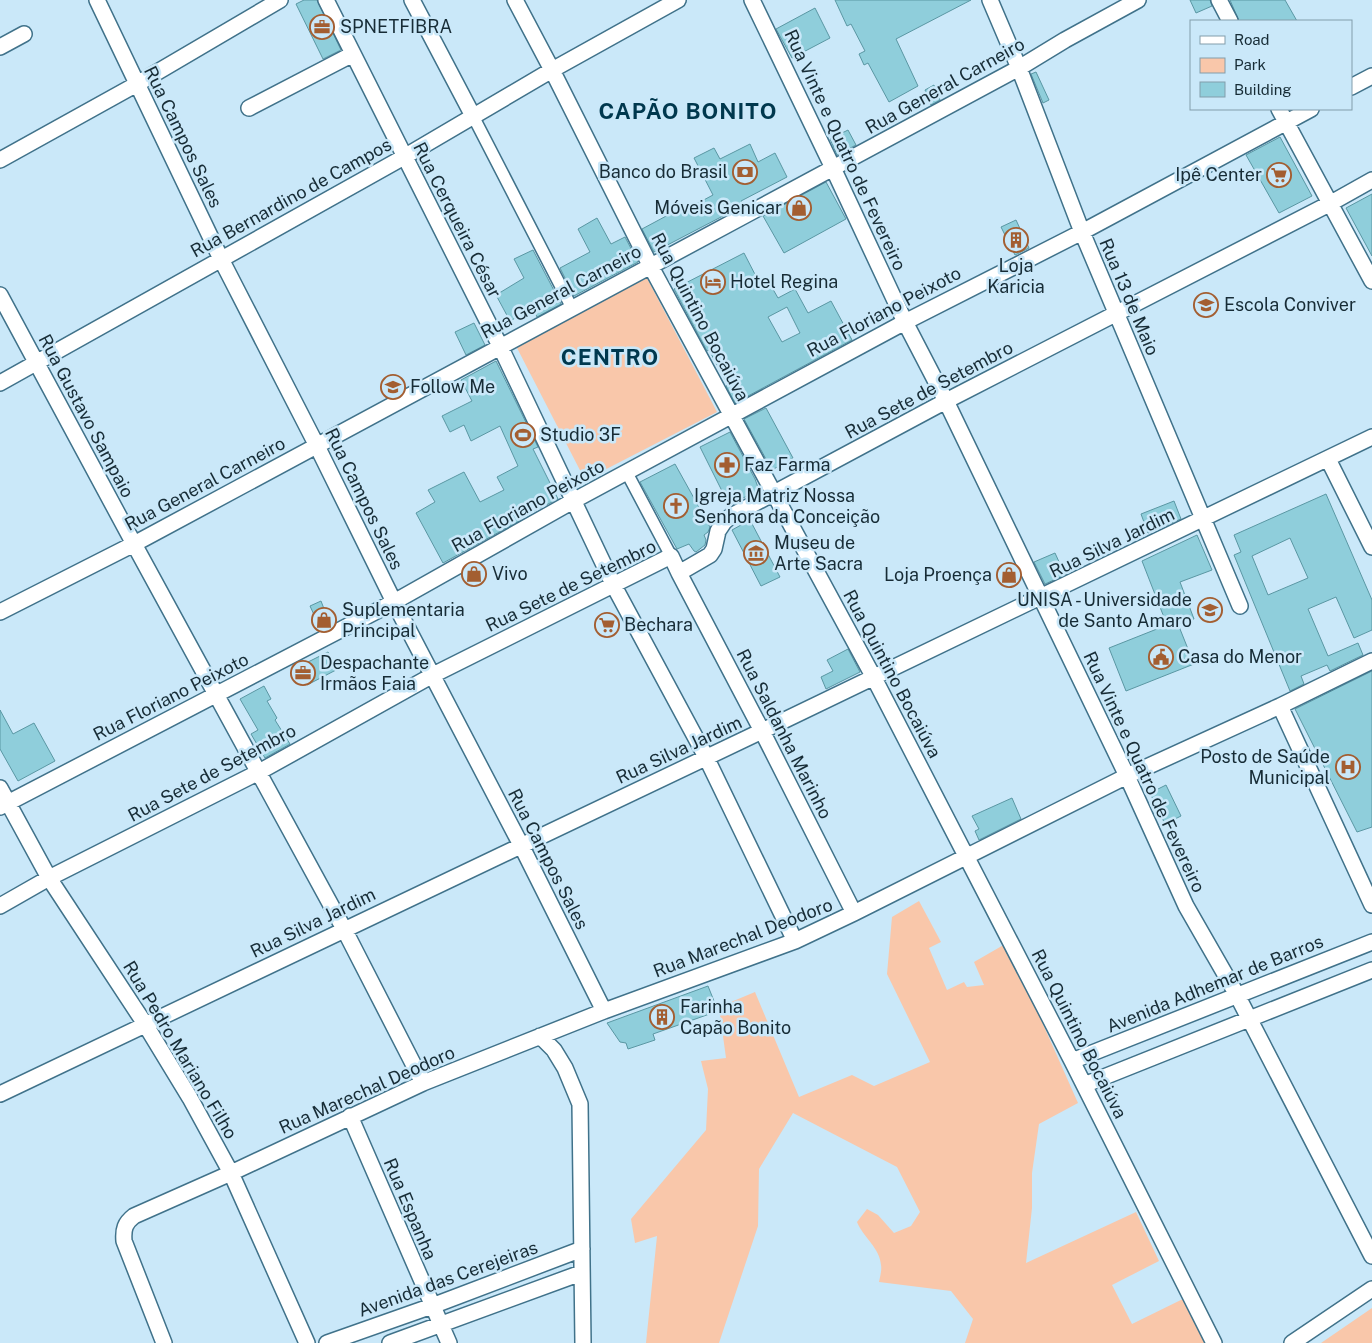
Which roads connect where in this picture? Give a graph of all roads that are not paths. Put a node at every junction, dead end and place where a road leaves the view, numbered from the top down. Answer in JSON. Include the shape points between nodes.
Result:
{"nodes":[{"id":1,"x":96,"y":0,"type":"edge"},
{"id":2,"x":280,"y":0,"type":"edge"},
{"id":3,"x":326,"y":0,"type":"edge"},
{"id":4,"x":412,"y":0,"type":"edge"},
{"id":5,"x":515,"y":0,"type":"edge"},
{"id":6,"x":678,"y":0,"type":"edge"},
{"id":7,"x":752,"y":0,"type":"edge"},
{"id":8,"x":990,"y":0,"type":"edge"},
{"id":9,"x":1138,"y":0,"type":"edge"},
{"id":10,"x":1219,"y":0,"type":"edge"},
{"id":11,"x":1229,"y":20,"type":"edge"},
{"id":12,"x":24,"y":34,"type":"dead end"},
{"id":13,"x":0,"y":47,"type":"edge"},
{"id":14,"x":353,"y":54,"type":"junction"},
{"id":15,"x":1019,"y":68,"type":"junction"},
{"id":16,"x":552,"y":70,"type":"junction"},
{"id":17,"x":1372,"y":76,"type":"edge"},
{"id":18,"x":137,"y":84,"type":"junction"},
{"id":19,"x":1352,"y":86,"type":"edge"},
{"id":20,"x":249,"y":108,"type":"dead end"},
{"id":21,"x":1279,"y":110,"type":"edge"},
{"id":22,"x":1309,"y":110,"type":"edge"},
{"id":23,"x":473,"y":116,"type":"junction"},
{"id":24,"x":1286,"y":122,"type":"junction"},
{"id":25,"x":404,"y":157,"type":"junction"},
{"id":26,"x":0,"y":160,"type":"edge"},
{"id":27,"x":834,"y":168,"type":"junction"},
{"id":28,"x":1372,"y":180,"type":"edge"},
{"id":29,"x":1331,"y":203,"type":"junction"},
{"id":30,"x":1082,"y":232,"type":"junction"},
{"id":31,"x":221,"y":259,"type":"junction"},
{"id":32,"x":650,"y":266,"type":"junction"},
{"id":33,"x":1372,"y":281,"type":"edge"},
{"id":34,"x":0,"y":295,"type":"edge"},
{"id":35,"x":572,"y":308,"type":"junction"},
{"id":36,"x":1116,"y":314,"type":"junction"},
{"id":37,"x":905,"y":322,"type":"junction"},
{"id":38,"x":500,"y":346,"type":"junction"},
{"id":39,"x":37,"y":363,"type":"junction"},
{"id":40,"x":0,"y":383,"type":"edge"},
{"id":41,"x":946,"y":401,"type":"junction"},
{"id":42,"x":730,"y":415,"type":"junction"},
{"id":43,"x":1372,"y":437,"type":"edge"},
{"id":44,"x":317,"y":446,"type":"junction"},
{"id":45,"x":1328,"y":458,"type":"junction"},
{"id":46,"x":626,"y":473,"type":"junction"},
{"id":47,"x":774,"y":494,"type":"junction"},
{"id":48,"x":573,"y":501,"type":"junction"},
{"id":49,"x":1203,"y":520,"type":"junction"},
{"id":50,"x":134,"y":544,"type":"junction"},
{"id":51,"x":1372,"y":547,"type":"edge"},
{"id":52,"x":671,"y":556,"type":"junction"},
{"id":53,"x":679,"y":573,"type":"junction"},
{"id":54,"x":614,"y":586,"type":"junction"},
{"id":55,"x":1040,"y":598,"type":"junction"},
{"id":56,"x":394,"y":602,"type":"junction"},
{"id":57,"x":1240,"y":606,"type":"dead end"},
{"id":58,"x":0,"y":612,"type":"edge"},
{"id":59,"x":1372,"y":661,"type":"edge"},
{"id":60,"x":433,"y":675,"type":"junction"},
{"id":61,"x":874,"y":676,"type":"junction"},
{"id":62,"x":216,"y":695,"type":"junction"},
{"id":63,"x":1280,"y":706,"type":"junction"},
{"id":64,"x":762,"y":731,"type":"junction"},
{"id":65,"x":706,"y":757,"type":"junction"},
{"id":66,"x":259,"y":772,"type":"junction"},
{"id":67,"x":1127,"y":776,"type":"junction"},
{"id":68,"x":0,"y":788,"type":"edge"},
{"id":69,"x":4,"y":805,"type":"edge"},
{"id":70,"x":521,"y":845,"type":"junction"},
{"id":71,"x":967,"y":857,"type":"junction"},
{"id":72,"x":49,"y":878,"type":"junction"},
{"id":73,"x":1372,"y":905,"type":"edge"},
{"id":74,"x":0,"y":906,"type":"edge"},
{"id":75,"x":854,"y":914,"type":"junction"},
{"id":76,"x":344,"y":929,"type":"junction"},
{"id":77,"x":795,"y":941,"type":"junction"},
{"id":78,"x":1372,"y":942,"type":"edge"},
{"id":79,"x":1372,"y":970,"type":"edge"},
{"id":80,"x":1237,"y":995,"type":"junction"},
{"id":81,"x":604,"y":1011,"type":"junction"},
{"id":82,"x":1249,"y":1018,"type":"junction"},
{"id":83,"x":145,"y":1024,"type":"junction"},
{"id":84,"x":540,"y":1036,"type":"junction"},
{"id":85,"x":1072,"y":1060,"type":"junction"},
{"id":86,"x":423,"y":1083,"type":"junction"},
{"id":87,"x":1084,"y":1085,"type":"junction"},
{"id":88,"x":0,"y":1094,"type":"edge"},
{"id":89,"x":350,"y":1116,"type":"junction"},
{"id":90,"x":232,"y":1173,"type":"junction"},
{"id":91,"x":582,"y":1249,"type":"junction"},
{"id":92,"x":1372,"y":1256,"type":"edge"},
{"id":93,"x":581,"y":1273,"type":"junction"},
{"id":94,"x":1372,"y":1289,"type":"edge"},
{"id":95,"x":432,"y":1306,"type":"junction"},
{"id":96,"x":441,"y":1323,"type":"junction"},
{"id":97,"x":164,"y":1343,"type":"edge"},
{"id":98,"x":307,"y":1343,"type":"edge"},
{"id":99,"x":327,"y":1343,"type":"edge"},
{"id":100,"x":390,"y":1343,"type":"edge"},
{"id":101,"x":449,"y":1343,"type":"edge"},
{"id":102,"x":582,"y":1343,"type":"edge"},
{"id":103,"x":1214,"y":1343,"type":"edge"},
{"id":104,"x":1292,"y":1343,"type":"edge"}],
"edges":[{"from":1,"to":18,"type":"street","name":"Rua Campos Sales"},
{"from":2,"to":18,"type":"street"},
{"from":3,"to":14,"type":"street","name":"Rua Cerqueira César"},
{"from":4,"to":23,"type":"street"},
{"from":5,"to":16,"type":"street","name":"Rua Quintino Bocaiúva"},
{"from":6,"to":16,"type":"street","name":"Rua Bernardino de Campos"},
{"from":7,"to":27,"type":"street","name":"Rua Vinte e Quatro de Fevereiro"},
{"from":8,"to":15,"type":"street","name":"Rua 13 de Maio"},
{"from":9,"to":15,"type":"street","name":"Rua General Carneiro"},
{"from":10,"to":11,"type":"street"},
{"from":12,"to":13,"type":"street"},
{"from":14,"to":20,"type":"street"},
{"from":14,"to":25,"type":"street","name":"Rua Cerqueira César"},
{"from":15,"to":27,"type":"street","name":"Rua General Carneiro"},
{"from":15,"to":30,"type":"street","name":"Rua 13 de Maio"},
{"from":16,"to":23,"type":"street","name":"Rua Bernardino de Campos"},
{"from":16,"to":32,"type":"street","name":"Rua Quintino Bocaiúva"},
{"from":17,"to":19,"type":"street"},
{"from":18,"to":26,"type":"street"},
{"from":18,"to":31,"type":"street","name":"Rua Campos Sales"},
{"from":21,"to":24,"type":"street"},
{"from":22,"to":24,"type":"street","name":"Rua Floriano Peixoto"},
{"from":23,"to":25,"type":"street","name":"Rua Bernardino de Campos"},
{"from":23,"to":35,"type":"street"},
{"from":24,"to":29,"type":"street"},
{"from":24,"to":30,"type":"street","name":"Rua Floriano Peixoto"},
{"from":25,"to":31,"type":"street","name":"Rua Bernardino de Campos"},
{"from":25,"to":38,"type":"street","name":"Rua Cerqueira César"},
{"from":27,"to":32,"type":"street","name":"Rua General Carneiro"},
{"from":27,"to":37,"type":"street","name":"Rua Vinte e Quatro de Fevereiro"},
{"from":28,"to":29,"type":"street","name":"Rua Sete de Setembro"},
{"from":29,"to":33,"type":"street"},
{"from":29,"to":36,"type":"street","name":"Rua Sete de Setembro"},
{"from":30,"to":36,"type":"street","name":"Rua 13 de Maio"},
{"from":30,"to":37,"type":"street","name":"Rua Floriano Peixoto"},
{"from":31,"to":39,"type":"street","name":"Rua Bernardino de Campos"},
{"from":31,"to":44,"type":"street","name":"Rua Campos Sales"},
{"from":32,"to":35,"type":"street","name":"Rua General Carneiro"},
{"from":32,"to":42,"type":"street","name":"Rua Quintino Bocaiúva"},
{"from":34,"to":39,"type":"street","name":"Rua Gustavo Sampaio"},
{"from":35,"to":38,"type":"street","name":"Rua General Carneiro"},
{"from":36,"to":41,"type":"street","name":"Rua Sete de Setembro"},
{"from":36,"to":49,"type":"street","name":"Rua 13 de Maio"},
{"from":37,"to":41,"type":"street","name":"Rua Vinte e Quatro de Fevereiro"},
{"from":37,"to":42,"type":"street","name":"Rua Floriano Peixoto"},
{"from":38,"to":44,"type":"street","name":"Rua General Carneiro"},
{"from":38,"to":48,"type":"street","name":"Rua Cerqueira César"},
{"from":39,"to":40,"type":"street","name":"Rua Bernardino de Campos"},
{"from":39,"to":50,"type":"street","name":"Rua Gustavo Sampaio"},
{"from":41,"to":47,"type":"street","name":"Rua Sete de Setembro"},
{"from":41,"to":55,"type":"street","name":"Rua Vinte e Quatro de Fevereiro"},
{"from":42,"to":46,"type":"street","name":"Rua Floriano Peixoto"},
{"from":42,"to":47,"type":"street","name":"Rua Quintino Bocaiúva"},
{"from":43,"to":45,"type":"street","name":"Rua Silva Jardim"},
{"from":44,"to":50,"type":"street","name":"Rua General Carneiro"},
{"from":44,"to":56,"type":"street","name":"Rua Campos Sales"},
{"from":45,"to":49,"type":"street","name":"Rua Silva Jardim"},
{"from":45,"to":51,"type":"street"},
{"from":46,"to":48,"type":"street","name":"Rua Floriano Peixoto"},
{"from":46,"to":52,"type":"street"},
{"from":47,"to":53,"type":"street","name":"Rua Sete de Setembro","via":[[724,522],[710,555]]},
{"from":47,"to":61,"type":"street","name":"Rua Quintino Bocaiúva"},
{"from":48,"to":54,"type":"street","name":"Rua Cerqueira César"},
{"from":48,"to":56,"type":"street","name":"Rua Floriano Peixoto"},
{"from":49,"to":55,"type":"street","name":"Rua Silva Jardim"},
{"from":49,"to":57,"type":"street","name":"Rua 13 de Maio"},
{"from":50,"to":58,"type":"street","name":"Rua General Carneiro"},
{"from":50,"to":62,"type":"street","name":"Rua Gustavo Sampaio"},
{"from":52,"to":53,"type":"street","name":"Rua Sete de Setembro"},
{"from":52,"to":54,"type":"street","name":"Rua Sete de Setembro"},
{"from":53,"to":64,"type":"street","name":"Rua Saldanha Marinho"},
{"from":54,"to":60,"type":"street","name":"Rua Sete de Setembro"},
{"from":54,"to":65,"type":"street","name":"Rua Cerqueira César"},
{"from":55,"to":61,"type":"street","name":"Rua Silva Jardim"},
{"from":55,"to":67,"type":"street","name":"Rua Vinte e Quatro de Fevereiro"},
{"from":56,"to":60,"type":"street","name":"Rua Campos Sales"},
{"from":56,"to":62,"type":"street","name":"Rua Floriano Peixoto"},
{"from":59,"to":63,"type":"street","name":"Rua Marechal Deodoro"},
{"from":60,"to":66,"type":"street","name":"Rua Sete de Setembro"},
{"from":60,"to":70,"type":"street","name":"Rua Campos Sales"},
{"from":61,"to":64,"type":"street","name":"Rua Silva Jardim"},
{"from":61,"to":71,"type":"street","name":"Rua Quintino Bocaiúva"},
{"from":62,"to":66,"type":"street","name":"Rua Gustavo Sampaio"},
{"from":62,"to":69,"type":"street","name":"Rua Floriano Peixoto"},
{"from":63,"to":67,"type":"street","name":"Rua Marechal Deodoro"},
{"from":63,"to":73,"type":"street"},
{"from":64,"to":65,"type":"street","name":"Rua Silva Jardim"},
{"from":64,"to":75,"type":"street","name":"Rua Saldanha Marinho"},
{"from":65,"to":70,"type":"street","name":"Rua Silva Jardim"},
{"from":65,"to":77,"type":"street","name":"Rua Cerqueira César"},
{"from":66,"to":72,"type":"street","name":"Rua Sete de Setembro"},
{"from":66,"to":76,"type":"street","name":"Rua Gustavo Sampaio"},
{"from":67,"to":71,"type":"street","name":"Rua Marechal Deodoro"},
{"from":67,"to":80,"type":"street","name":"Rua Vinte e Quatro de Fevereiro","via":[[1186,906]]},
{"from":68,"to":69,"type":"street","name":"Rua Pedro Mariano Filho"},
{"from":69,"to":72,"type":"street","name":"Rua Pedro Mariano Filho"},
{"from":70,"to":76,"type":"street","name":"Rua Silva Jardim"},
{"from":70,"to":81,"type":"street","name":"Rua Campos Sales"},
{"from":71,"to":75,"type":"street","name":"Rua Marechal Deodoro"},
{"from":71,"to":85,"type":"street","name":"Rua Quintino Bocaiúva"},
{"from":72,"to":74,"type":"street","name":"Rua Sete de Setembro"},
{"from":72,"to":83,"type":"street","name":"Rua Pedro Mariano Filho"},
{"from":75,"to":77,"type":"street","name":"Rua Marechal Deodoro"},
{"from":76,"to":83,"type":"street","name":"Rua Silva Jardim"},
{"from":76,"to":86,"type":"street","name":"Rua Gustavo Sampaio"},
{"from":77,"to":81,"type":"street","name":"Rua Marechal Deodoro"},
{"from":78,"to":80,"type":"street","name":"Avenida Adhemar de Barros"},
{"from":79,"to":82,"type":"street"},
{"from":80,"to":82,"type":"street","name":"Rua Vinte e Quatro de Fevereiro"},
{"from":80,"to":85,"type":"street","name":"Avenida Adhemar de Barros"},
{"from":81,"to":84,"type":"street","name":"Rua Marechal Deodoro"},
{"from":82,"to":87,"type":"street"},
{"from":82,"to":92,"type":"street","name":"Rua Vinte e Quatro de Fevereiro"},
{"from":83,"to":88,"type":"street","name":"Rua Silva Jardim"},
{"from":83,"to":90,"type":"street","name":"Rua Pedro Mariano Filho"},
{"from":84,"to":86,"type":"street","name":"Rua Marechal Deodoro"},
{"from":84,"to":91,"type":"street","via":[[565,1068],[580,1104]]},
{"from":85,"to":87,"type":"street","name":"Rua Quintino Bocaiúva"},
{"from":86,"to":89,"type":"street","name":"Rua Marechal Deodoro"},
{"from":87,"to":103,"type":"street","name":"Rua Quintino Bocaiúva"},
{"from":89,"to":90,"type":"street","name":"Rua Marechal Deodoro"},
{"from":89,"to":95,"type":"street","name":"Rua Espanha"},
{"from":90,"to":97,"type":"street","name":"Rua Marechal Deodoro","via":[[127,1222],[123,1232],[125,1246]]},
{"from":90,"to":98,"type":"street","name":"Rua Pedro Mariano Filho"},
{"from":91,"to":93,"type":"street"},
{"from":91,"to":95,"type":"street","name":"Avenida das Cerejeiras"},
{"from":93,"to":96,"type":"street"},
{"from":93,"to":102,"type":"street"},
{"from":94,"to":104,"type":"street"},
{"from":95,"to":96,"type":"street","name":"Rua Espanha"},
{"from":95,"to":99,"type":"street","name":"Avenida das Cerejeiras"},
{"from":96,"to":100,"type":"street"},
{"from":96,"to":101,"type":"street","name":"Rua Espanha"}]}
